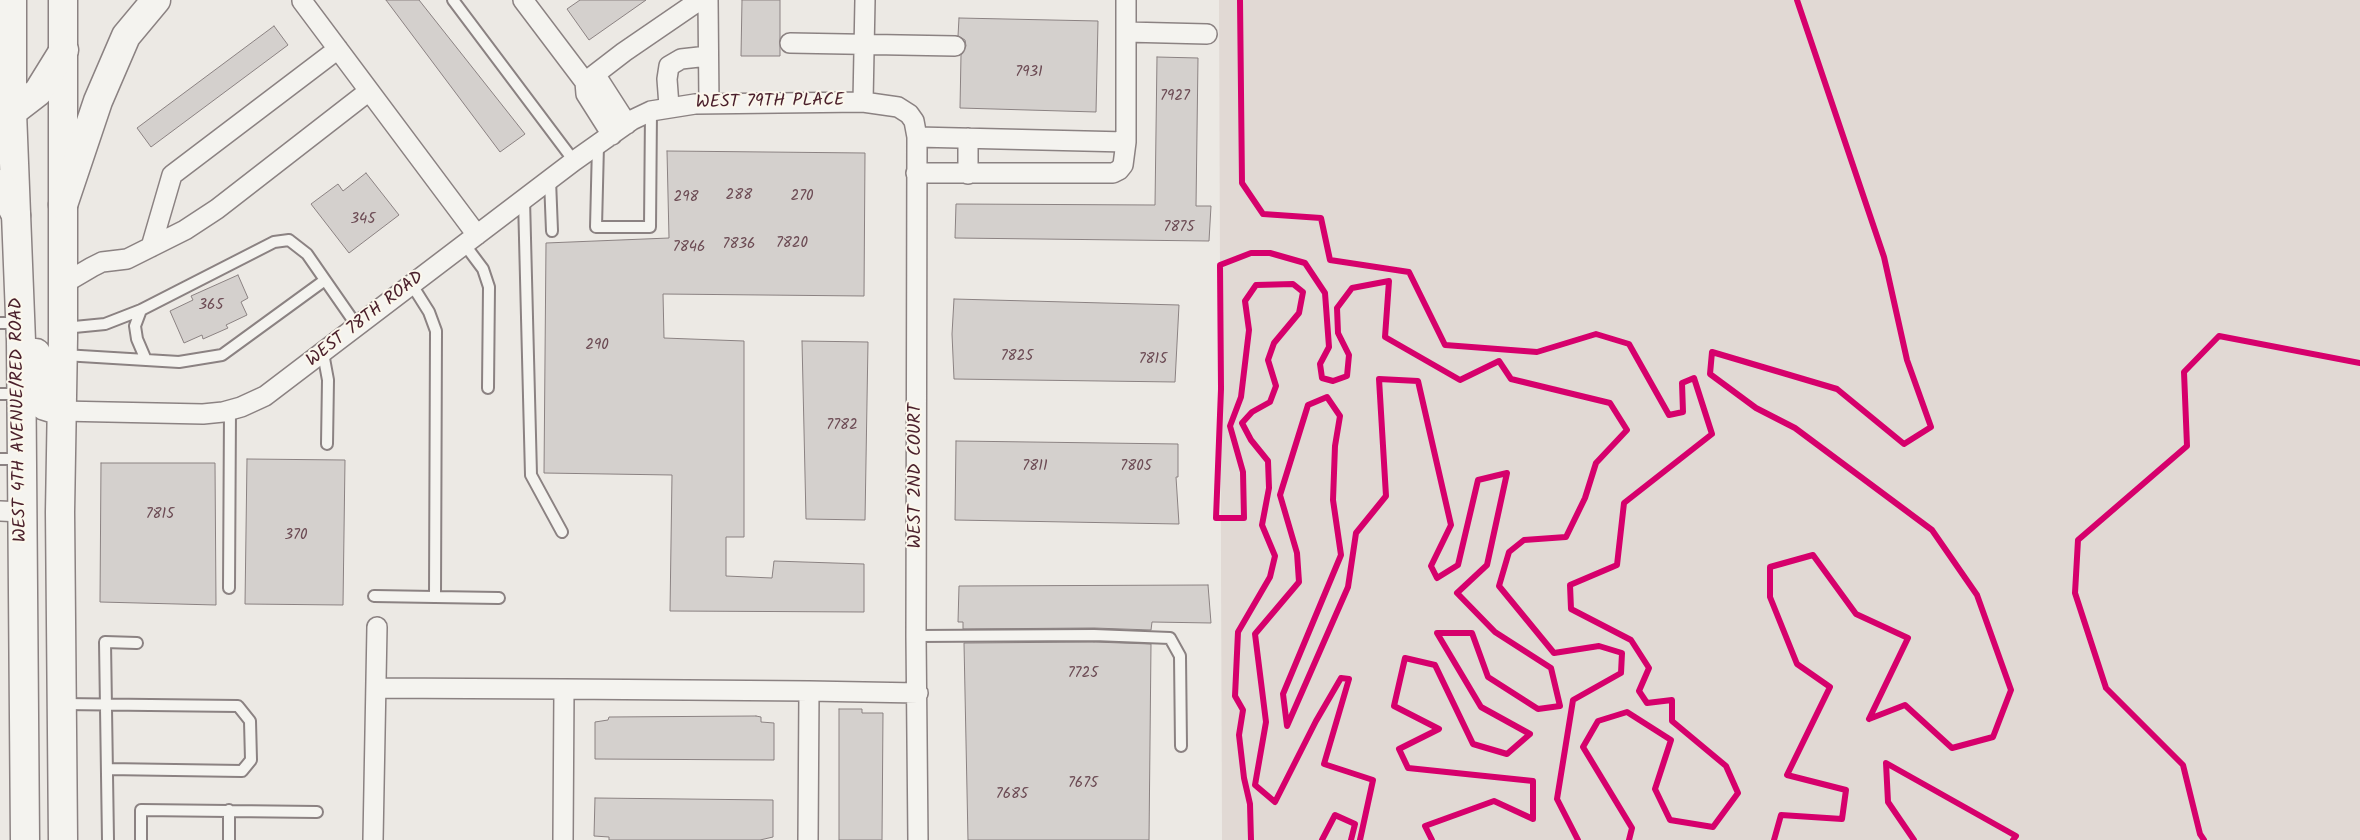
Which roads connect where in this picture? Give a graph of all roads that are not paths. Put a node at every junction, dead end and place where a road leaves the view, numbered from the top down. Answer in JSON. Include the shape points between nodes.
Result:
{"nodes":[{"id":1,"x":12,"y":0,"type":"edge"},
{"id":2,"x":63,"y":0,"type":"edge"},
{"id":3,"x":156,"y":0,"type":"edge"},
{"id":4,"x":453,"y":0,"type":"edge"},
{"id":5,"x":523,"y":0,"type":"edge"},
{"id":6,"x":700,"y":0,"type":"edge"},
{"id":7,"x":708,"y":0,"type":"edge"},
{"id":8,"x":865,"y":0,"type":"edge"},
{"id":9,"x":1126,"y":0,"type":"edge"},
{"id":10,"x":302,"y":1,"type":"edge"},
{"id":11,"x":1126,"y":32,"type":"junction"},
{"id":12,"x":1207,"y":34,"type":"dead end"},
{"id":13,"x":790,"y":43,"type":"dead end"},
{"id":14,"x":865,"y":45,"type":"junction"},
{"id":15,"x":955,"y":46,"type":"dead end"},
{"id":16,"x":338,"y":49,"type":"junction"},
{"id":17,"x":64,"y":50,"type":"junction"},
{"id":18,"x":708,"y":56,"type":"junction"},
{"id":19,"x":585,"y":82,"type":"junction"},
{"id":20,"x":370,"y":91,"type":"junction"},
{"id":21,"x":863,"y":102,"type":"junction"},
{"id":22,"x":709,"y":104,"type":"junction"},
{"id":23,"x":660,"y":108,"type":"junction"},
{"id":24,"x":6,"y":114,"type":"edge"},
{"id":25,"x":909,"y":114,"type":"joint"},
{"id":26,"x":617,"y":131,"type":"junction"},
{"id":27,"x":917,"y":137,"type":"junction"},
{"id":28,"x":968,"y":138,"type":"junction"},
{"id":29,"x":1126,"y":142,"type":"junction"},
{"id":30,"x":574,"y":161,"type":"junction"},
{"id":31,"x":916,"y":173,"type":"junction"},
{"id":32,"x":968,"y":174,"type":"junction"},
{"id":33,"x":550,"y":180,"type":"junction"},
{"id":34,"x":0,"y":184,"type":"edge"},
{"id":35,"x":524,"y":199,"type":"junction"},
{"id":36,"x":64,"y":205,"type":"junction"},
{"id":37,"x":16,"y":215,"type":"junction"},
{"id":38,"x":552,"y":231,"type":"dead end"},
{"id":39,"x":471,"y":240,"type":"junction"},
{"id":40,"x":151,"y":247,"type":"junction"},
{"id":41,"x":18,"y":275,"type":"junction"},
{"id":42,"x":325,"y":280,"type":"junction"},
{"id":43,"x":63,"y":284,"type":"junction"},
{"id":44,"x":412,"y":285,"type":"junction"},
{"id":45,"x":141,"y":310,"type":"junction"},
{"id":46,"x":10,"y":323,"type":"edge"},
{"id":47,"x":356,"y":326,"type":"junction"},
{"id":48,"x":63,"y":328,"type":"junction"},
{"id":49,"x":323,"y":353,"type":"junction"},
{"id":50,"x":62,"y":355,"type":"junction"},
{"id":51,"x":146,"y":360,"type":"junction"},
{"id":52,"x":488,"y":388,"type":"dead end"},
{"id":53,"x":10,"y":394,"type":"edge"},
{"id":54,"x":61,"y":410,"type":"junction"},
{"id":55,"x":230,"y":410,"type":"junction"},
{"id":56,"x":327,"y":444,"type":"dead end"},
{"id":57,"x":11,"y":459,"type":"edge"},
{"id":58,"x":11,"y":511,"type":"edge"},
{"id":59,"x":562,"y":532,"type":"dead end"},
{"id":60,"x":229,"y":588,"type":"dead end"},
{"id":61,"x":374,"y":596,"type":"dead end"},
{"id":62,"x":435,"y":597,"type":"junction"},
{"id":63,"x":499,"y":598,"type":"dead end"},
{"id":64,"x":377,"y":627,"type":"dead end"},
{"id":65,"x":916,"y":636,"type":"junction"},
{"id":66,"x":137,"y":642,"type":"dead end"},
{"id":67,"x":376,"y":688,"type":"junction"},
{"id":68,"x":564,"y":689,"type":"junction"},
{"id":69,"x":809,"y":691,"type":"junction"},
{"id":70,"x":918,"y":693,"type":"junction"},
{"id":71,"x":62,"y":704,"type":"junction"},
{"id":72,"x":106,"y":704,"type":"junction"},
{"id":73,"x":1181,"y":746,"type":"dead end"},
{"id":74,"x":107,"y":769,"type":"junction"},
{"id":75,"x":229,"y":810,"type":"junction"},
{"id":76,"x":317,"y":812,"type":"dead end"},
{"id":77,"x":25,"y":840,"type":"edge"},
{"id":78,"x":63,"y":840,"type":"edge"},
{"id":79,"x":108,"y":840,"type":"edge"},
{"id":80,"x":141,"y":840,"type":"edge"},
{"id":81,"x":229,"y":840,"type":"edge"},
{"id":82,"x":373,"y":840,"type":"edge"},
{"id":83,"x":563,"y":840,"type":"edge"},
{"id":84,"x":808,"y":840,"type":"edge"},
{"id":85,"x":918,"y":840,"type":"edge"}],
"edges":[{"from":1,"to":24,"type":"main road","name":"WEST 4TH AVENUE/RED ROAD"},
{"from":2,"to":17,"type":"main road"},
{"from":3,"to":36,"type":"main road","via":[[126,36],[98,101]]},
{"from":4,"to":30,"type":"lane"},
{"from":5,"to":19,"type":"street"},
{"from":6,"to":19,"type":"street"},
{"from":7,"to":18,"type":"street"},
{"from":8,"to":14,"type":"street"},
{"from":9,"to":11,"type":"street"},
{"from":10,"to":16,"type":"street"},
{"from":11,"to":12,"type":"street"},
{"from":11,"to":29,"type":"street"},
{"from":13,"to":14,"type":"street"},
{"from":14,"to":15,"type":"street"},
{"from":14,"to":21,"type":"street"},
{"from":16,"to":20,"type":"street"},
{"from":16,"to":40,"type":"street","via":[[172,175]]},
{"from":17,"to":24,"type":"main road","via":[[38,92]]},
{"from":17,"to":36,"type":"main road"},
{"from":18,"to":22,"type":"street"},
{"from":18,"to":23,"type":"street","via":[[682,59],[669,66]]},
{"from":19,"to":26,"type":"street","via":[[586,94]]},
{"from":20,"to":39,"type":"street"},
{"from":20,"to":40,"type":"street","via":[[217,208],[185,230]]},
{"from":21,"to":22,"type":"street","name":"WEST 79TH PLACE"},
{"from":21,"to":25,"type":"street","name":"WEST 79TH PLACE","via":[[898,107]]},
{"from":22,"to":23,"type":"street","name":"WEST 79TH PLACE"},
{"from":23,"to":26,"type":"street","name":"WEST 79TH PLACE"},
{"from":23,"to":26,"type":"lane","via":[[650,227],[596,227]]},
{"from":24,"to":37,"type":"main road","name":"WEST 4TH AVENUE/RED ROAD"},
{"from":25,"to":27,"type":"street","name":"WEST 2ND COURT"},
{"from":26,"to":30,"type":"street","name":"WEST 78TH ROAD"},
{"from":27,"to":28,"type":"street"},
{"from":27,"to":31,"type":"street","name":"WEST 2ND COURT"},
{"from":28,"to":29,"type":"street"},
{"from":28,"to":32,"type":"street"},
{"from":29,"to":32,"type":"street","via":[[1123,165],[1113,172]]},
{"from":30,"to":33,"type":"street","name":"WEST 78TH ROAD"},
{"from":31,"to":32,"type":"street"},
{"from":31,"to":65,"type":"street","name":"WEST 2ND COURT"},
{"from":33,"to":35,"type":"street","name":"WEST 78TH ROAD"},
{"from":33,"to":38,"type":"lane"},
{"from":34,"to":37,"type":"main road"},
{"from":35,"to":39,"type":"street","name":"WEST 78TH ROAD"},
{"from":35,"to":59,"type":"lane","via":[[531,475]]},
{"from":36,"to":43,"type":"main road"},
{"from":37,"to":41,"type":"main road","name":"WEST 4TH AVENUE/RED ROAD"},
{"from":39,"to":44,"type":"street","name":"WEST 78TH ROAD"},
{"from":39,"to":52,"type":"lane","via":[[489,287]]},
{"from":40,"to":43,"type":"street","via":[[127,259],[97,264]]},
{"from":41,"to":46,"type":"main road","name":"WEST 4TH AVENUE/RED ROAD"},
{"from":41,"to":54,"type":"main road","via":[[30,308],[41,399],[45,406]]},
{"from":42,"to":45,"type":"lane","via":[[307,254],[289,240],[274,242]]},
{"from":42,"to":47,"type":"lane"},
{"from":42,"to":51,"type":"lane","via":[[222,355],[179,362]]},
{"from":43,"to":48,"type":"main road"},
{"from":44,"to":47,"type":"street","name":"WEST 78TH ROAD"},
{"from":44,"to":62,"type":"lane","via":[[429,312],[436,332]]},
{"from":45,"to":48,"type":"lane","via":[[105,324]]},
{"from":45,"to":51,"type":"lane","via":[[136,326],[137,339]]},
{"from":46,"to":53,"type":"main road","name":"WEST 4TH AVENUE/RED ROAD"},
{"from":47,"to":49,"type":"street","name":"WEST 78TH ROAD"},
{"from":48,"to":50,"type":"main road"},
{"from":49,"to":55,"type":"street","name":"WEST 78TH ROAD","via":[[264,396]]},
{"from":49,"to":56,"type":"lane","via":[[328,380]]},
{"from":50,"to":51,"type":"lane"},
{"from":50,"to":54,"type":"main road"},
{"from":53,"to":57,"type":"main road","name":"WEST 4TH AVENUE/RED ROAD"},
{"from":54,"to":55,"type":"street","name":"WEST 78TH ROAD","via":[[203,414]]},
{"from":54,"to":71,"type":"main road"},
{"from":55,"to":60,"type":"lane"},
{"from":57,"to":58,"type":"main road","name":"WEST 4TH AVENUE/RED ROAD"},
{"from":58,"to":77,"type":"main road","name":"WEST 4TH AVENUE/RED ROAD"},
{"from":61,"to":62,"type":"lane"},
{"from":62,"to":63,"type":"lane"},
{"from":64,"to":67,"type":"street"},
{"from":65,"to":70,"type":"street","name":"WEST 2ND COURT"},
{"from":65,"to":73,"type":"lane","via":[[1170,638],[1180,656]]},
{"from":66,"to":72,"type":"lane","via":[[105,642]]},
{"from":67,"to":68,"type":"street"},
{"from":67,"to":82,"type":"street"},
{"from":68,"to":69,"type":"street"},
{"from":68,"to":83,"type":"street"},
{"from":69,"to":70,"type":"street"},
{"from":69,"to":84,"type":"street"},
{"from":70,"to":85,"type":"street","name":"WEST 2ND COURT"},
{"from":71,"to":72,"type":"lane"},
{"from":71,"to":78,"type":"main road"},
{"from":72,"to":74,"type":"lane"},
{"from":72,"to":74,"type":"lane","via":[[238,706],[250,721],[251,760],[242,771]]},
{"from":74,"to":79,"type":"lane"},
{"from":75,"to":76,"type":"lane"},
{"from":75,"to":80,"type":"lane","via":[[141,810]]},
{"from":75,"to":81,"type":"lane"}]}
